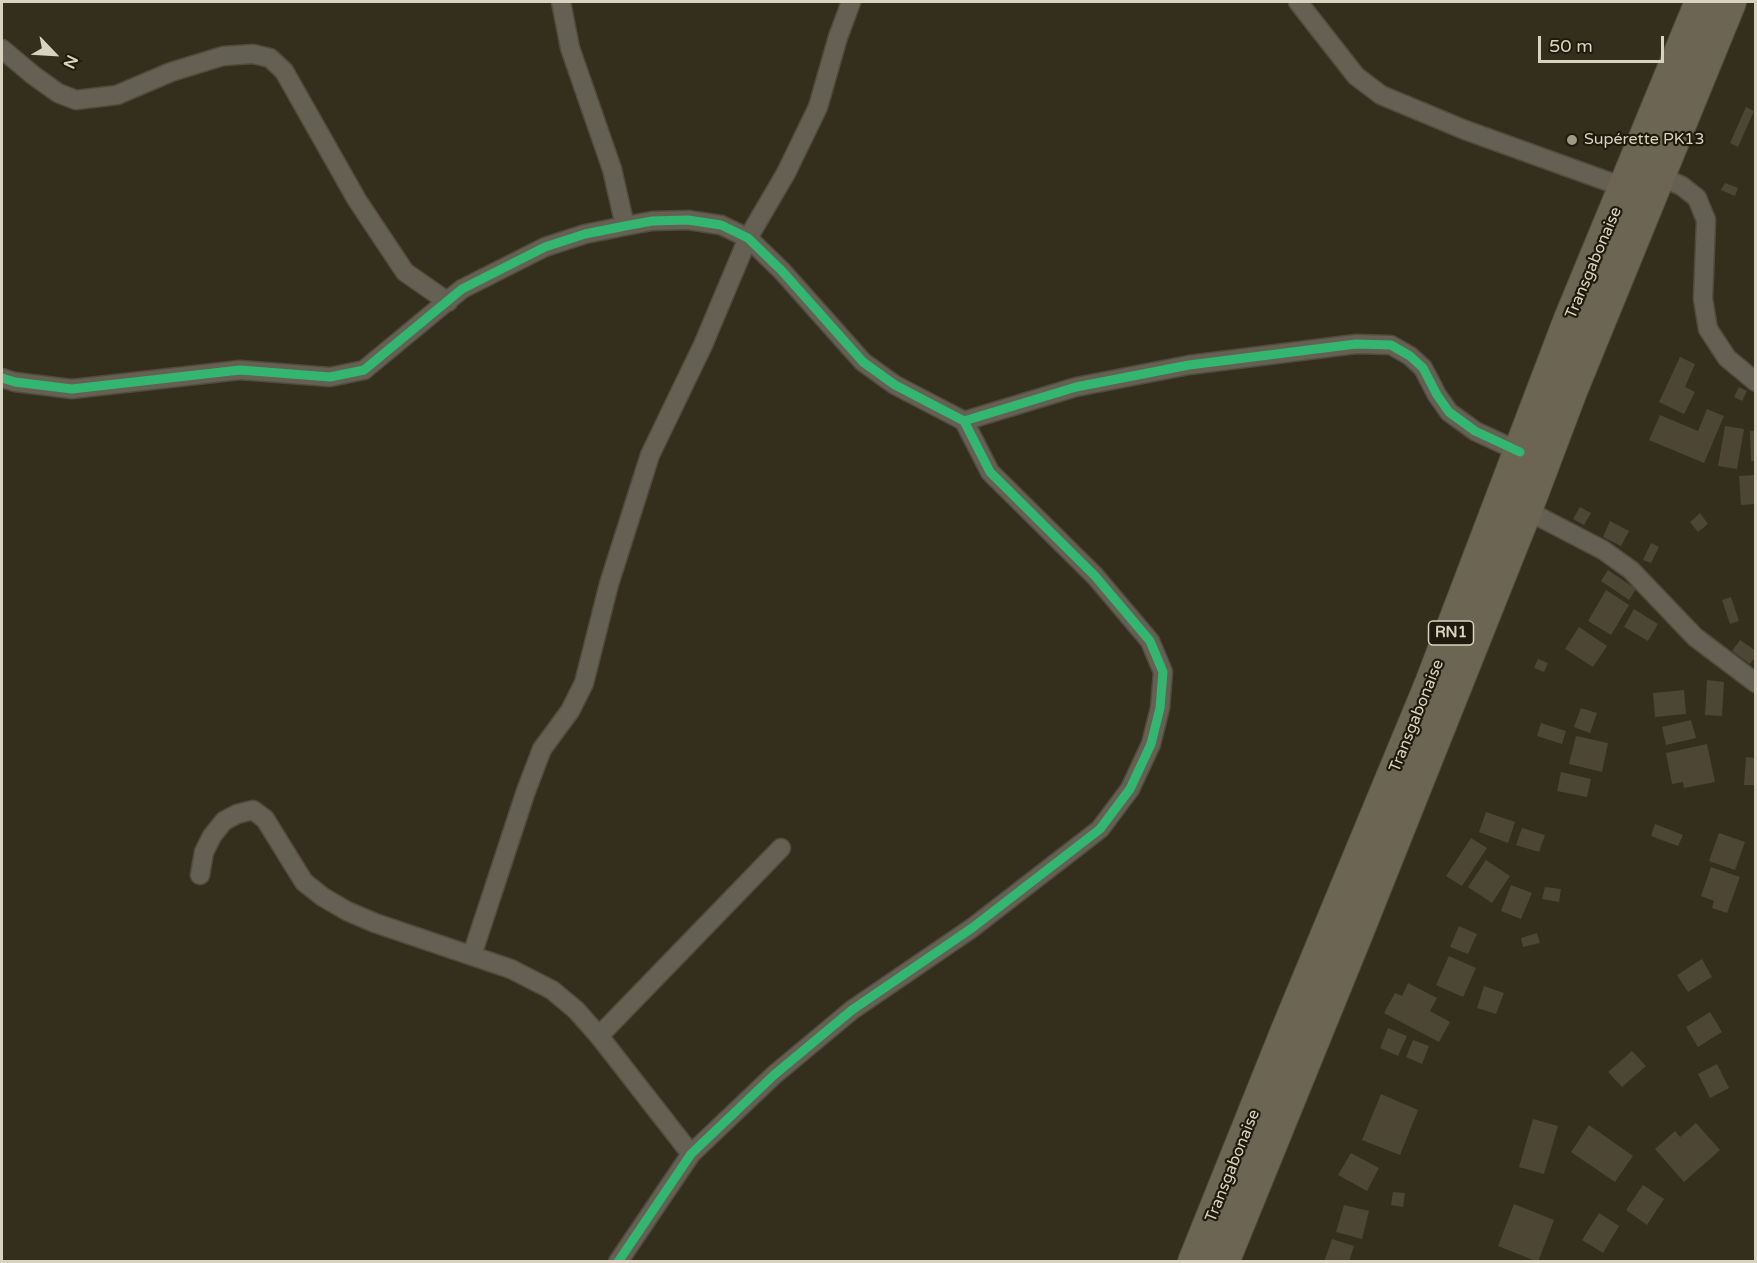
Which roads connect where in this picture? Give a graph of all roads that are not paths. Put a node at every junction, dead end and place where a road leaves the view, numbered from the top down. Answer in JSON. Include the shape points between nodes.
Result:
{"nodes":[{"id":1,"x":561,"y":2,"type":"edge"},
{"id":2,"x":851,"y":2,"type":"edge"},
{"id":3,"x":1298,"y":2,"type":"edge"},
{"id":4,"x":1701,"y":2,"type":"edge"},
{"id":5,"x":1730,"y":2,"type":"edge"},
{"id":6,"x":2,"y":49,"type":"edge"},
{"id":7,"x":1659,"y":176,"type":"junction"},
{"id":8,"x":1626,"y":188,"type":"junction"},
{"id":9,"x":625,"y":226,"type":"junction"},
{"id":10,"x":748,"y":238,"type":"junction"},
{"id":11,"x":447,"y":302,"type":"junction"},
{"id":12,"x":2,"y":378,"type":"edge"},
{"id":13,"x":1755,"y":382,"type":"edge"},
{"id":14,"x":964,"y":421,"type":"junction"},
{"id":15,"x":1520,"y":452,"type":"junction"},
{"id":16,"x":1526,"y":510,"type":"junction"},
{"id":17,"x":1755,"y":683,"type":"edge"},
{"id":18,"x":781,"y":848,"type":"dead end"},
{"id":19,"x":200,"y":875,"type":"dead end"},
{"id":20,"x":472,"y":955,"type":"junction"},
{"id":21,"x":599,"y":1036,"type":"junction"},
{"id":22,"x":691,"y":1154,"type":"junction"},
{"id":23,"x":618,"y":1262,"type":"edge"},
{"id":24,"x":1194,"y":1262,"type":"edge"},
{"id":25,"x":1223,"y":1262,"type":"edge"}],
"edges":[{"from":1,"to":9,"type":"street","via":[[570,48],[612,170]]},
{"from":2,"to":10,"type":"street","via":[[818,107]]},
{"from":3,"to":8,"type":"street","via":[[1356,76],[1381,95]]},
{"from":4,"to":8,"type":"highway","name":"Transgabonaise","number":"RN1"},
{"from":5,"to":7,"type":"highway","name":"Transgabonaise","number":"RN1"},
{"from":6,"to":11,"type":"street","via":[[58,93],[76,100],[117,95],[223,56],[253,54],[270,58],[284,71],[357,200],[405,272]]},
{"from":7,"to":13,"type":"street","via":[[1697,198],[1706,220],[1703,299],[1708,329],[1727,358]]},
{"from":7,"to":16,"type":"highway","name":"Transgabonaise","number":"RN1"},
{"from":8,"to":15,"type":"highway","name":"Transgabonaise","number":"RN1","via":[[1570,319]]},
{"from":9,"to":10,"type":"street","via":[[688,220],[721,225]]},
{"from":9,"to":11,"type":"street","via":[[545,247],[462,289]]},
{"from":10,"to":14,"type":"street","via":[[863,362],[895,385]]},
{"from":10,"to":20,"type":"street","via":[[703,345],[650,454],[609,584],[584,683],[570,711],[542,749]]},
{"from":11,"to":12,"type":"street","via":[[364,370],[330,377],[240,370],[72,389]]},
{"from":14,"to":15,"type":"street","via":[[1076,387],[1189,366],[1356,344],[1391,345],[1423,368],[1449,412]]},
{"from":14,"to":22,"type":"street","via":[[990,472],[1095,576],[1150,641],[1163,672],[1151,744],[1130,789],[1100,829],[972,928],[852,1010],[774,1075]]},
{"from":15,"to":24,"type":"highway","name":"Transgabonaise","number":"RN1","via":[[1434,676]]},
{"from":16,"to":17,"type":"street","via":[[1603,549],[1631,570],[1695,637]]},
{"from":16,"to":25,"type":"highway","name":"Transgabonaise","number":"RN1"},
{"from":18,"to":21,"type":"street"},
{"from":19,"to":20,"type":"street","via":[[204,852],[224,821],[253,810],[265,819],[304,882],[323,897],[375,923]]},
{"from":20,"to":21,"type":"street","via":[[552,990]]},
{"from":21,"to":22,"type":"street"},
{"from":22,"to":23,"type":"street"}]}
